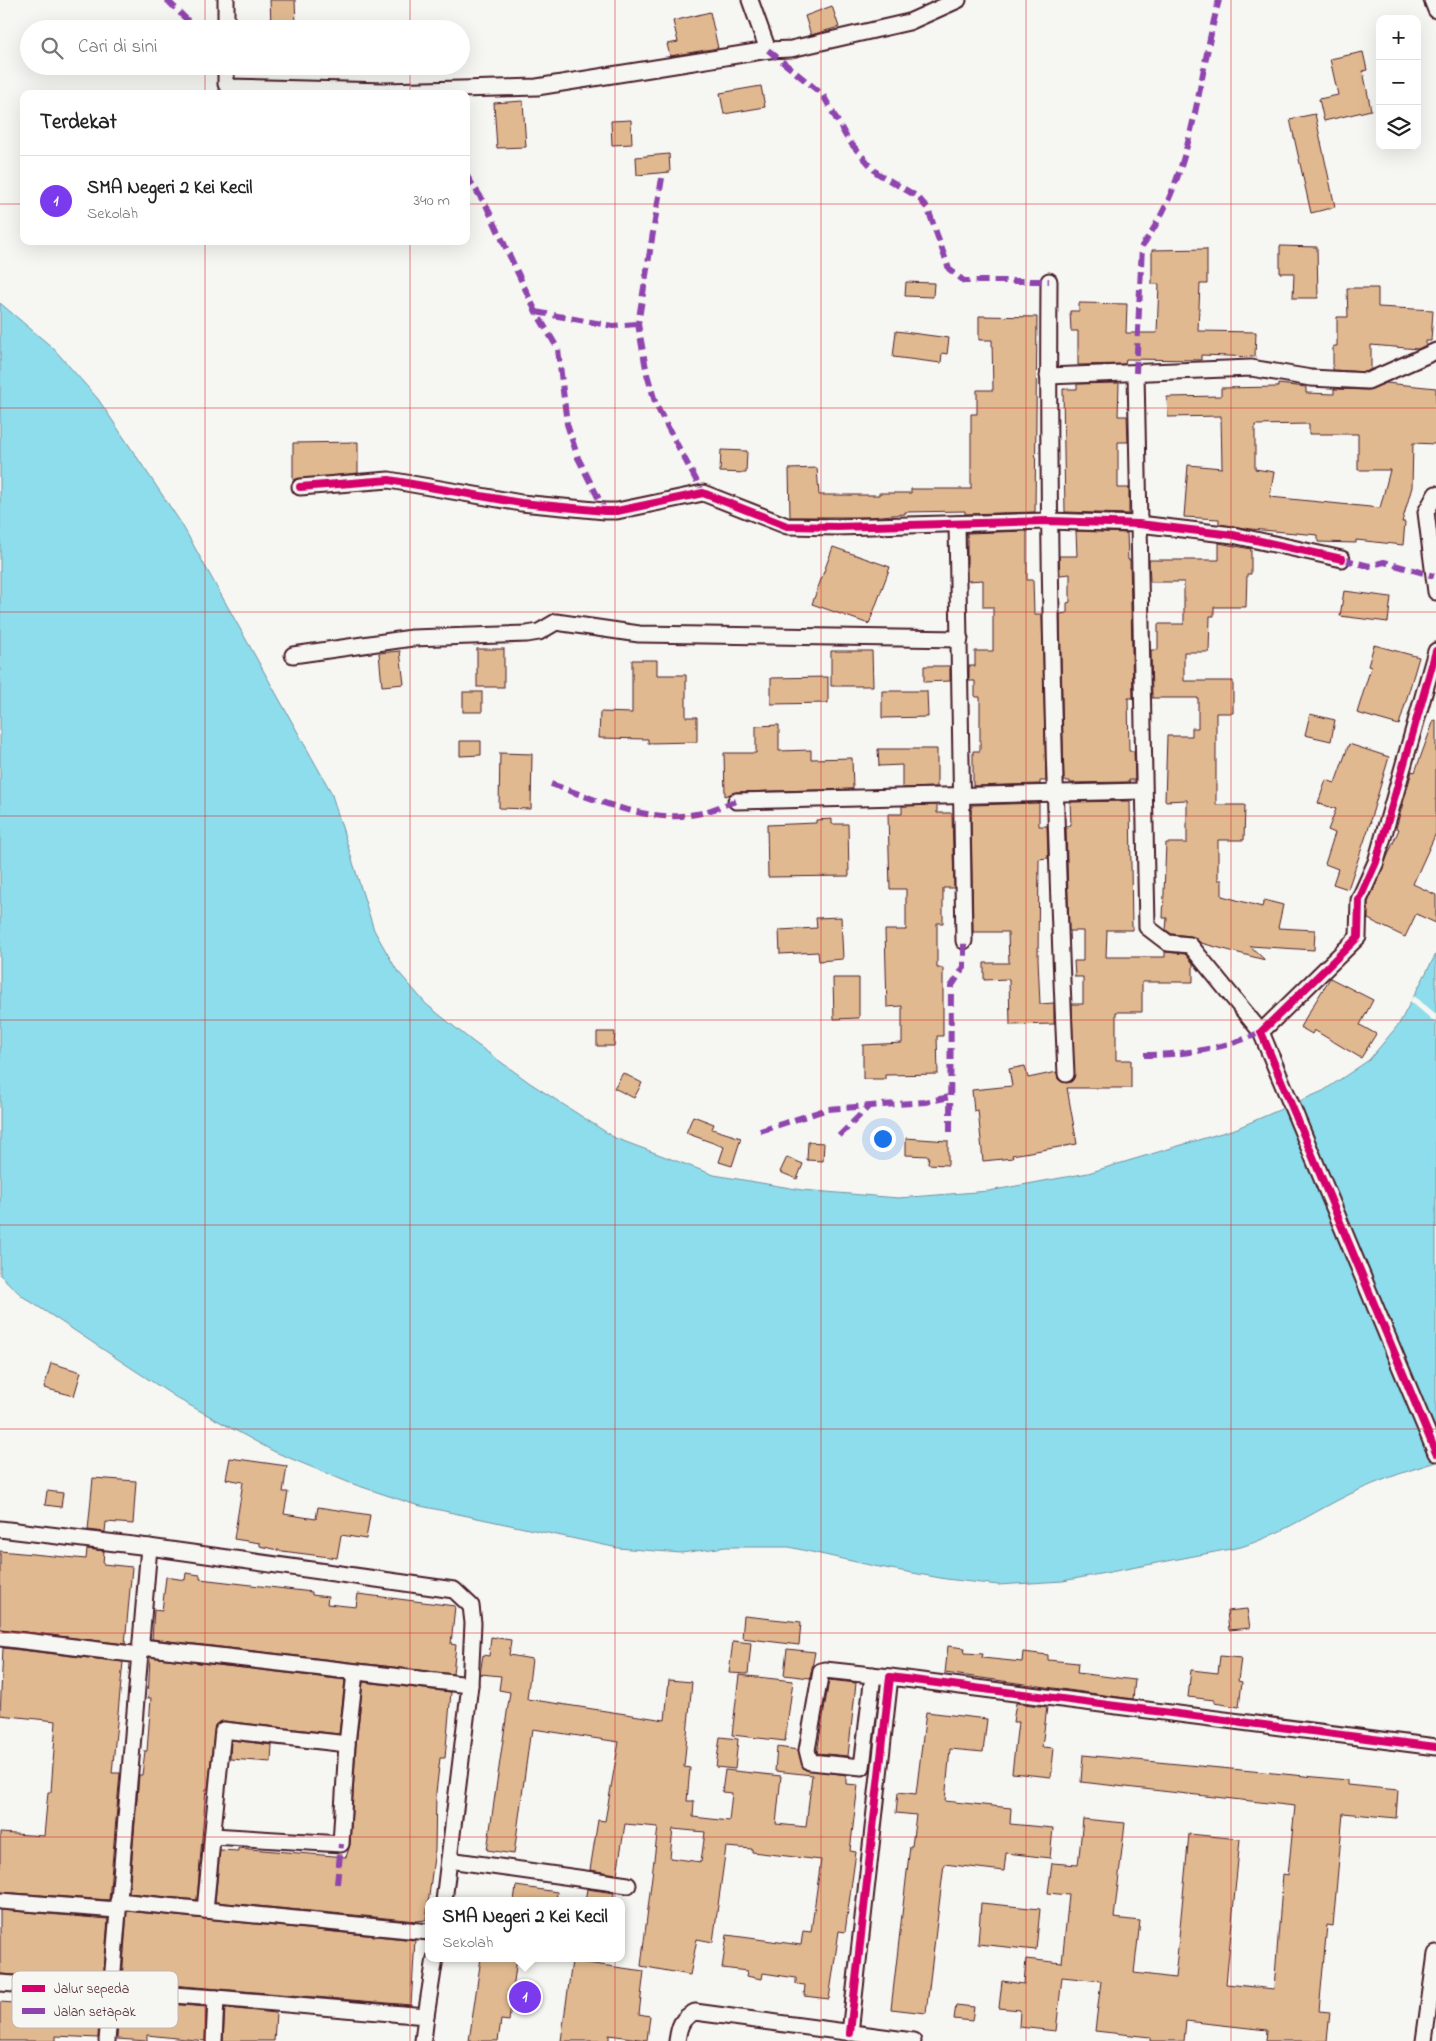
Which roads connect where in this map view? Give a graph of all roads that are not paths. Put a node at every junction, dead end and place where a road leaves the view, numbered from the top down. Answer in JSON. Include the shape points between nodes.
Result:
{"nodes":[{"id":1,"x":226,"y":0,"type":"edge"},
{"id":2,"x":750,"y":0,"type":"edge"},
{"id":3,"x":958,"y":0,"type":"edge"},
{"id":4,"x":1432,"y":0,"type":"edge"},
{"id":5,"x":1436,"y":10,"type":"edge"},
{"id":6,"x":226,"y":20,"type":"edge"},
{"id":7,"x":768,"y":50,"type":"junction"},
{"id":8,"x":226,"y":75,"type":"edge"},
{"id":9,"x":339,"y":90,"type":"edge"},
{"id":10,"x":429,"y":90,"type":"edge"},
{"id":11,"x":1049,"y":281,"type":"dead end"},
{"id":12,"x":1436,"y":351,"type":"edge"},
{"id":13,"x":1136,"y":373,"type":"junction"},
{"id":14,"x":1048,"y":376,"type":"junction"},
{"id":15,"x":300,"y":488,"type":"dead end"},
{"id":16,"x":1436,"y":494,"type":"edge"},
{"id":17,"x":1049,"y":521,"type":"junction"},
{"id":18,"x":958,"y":524,"type":"junction"},
{"id":19,"x":1138,"y":524,"type":"junction"},
{"id":20,"x":1342,"y":559,"type":"dead end"},
{"id":21,"x":1436,"y":592,"type":"edge"},
{"id":22,"x":960,"y":639,"type":"junction"},
{"id":23,"x":1436,"y":651,"type":"edge"},
{"id":24,"x":293,"y":655,"type":"dead end"},
{"id":25,"x":1142,"y":791,"type":"junction"},
{"id":26,"x":1054,"y":793,"type":"junction"},
{"id":27,"x":964,"y":795,"type":"junction"},
{"id":28,"x":736,"y":800,"type":"dead end"},
{"id":29,"x":964,"y":941,"type":"dead end"},
{"id":30,"x":1261,"y":1032,"type":"junction"},
{"id":31,"x":1066,"y":1074,"type":"dead end"},
{"id":32,"x":1436,"y":1453,"type":"edge"},
{"id":33,"x":0,"y":1529,"type":"edge"},
{"id":34,"x":149,"y":1547,"type":"junction"},
{"id":35,"x":0,"y":1638,"type":"edge"},
{"id":36,"x":140,"y":1651,"type":"junction"},
{"id":37,"x":355,"y":1673,"type":"junction"},
{"id":38,"x":873,"y":1675,"type":"junction"},
{"id":39,"x":890,"y":1677,"type":"junction"},
{"id":40,"x":470,"y":1685,"type":"junction"},
{"id":41,"x":347,"y":1744,"type":"junction"},
{"id":42,"x":1436,"y":1747,"type":"edge"},
{"id":43,"x":212,"y":1836,"type":"junction"},
{"id":44,"x":449,"y":1860,"type":"junction"},
{"id":45,"x":628,"y":1885,"type":"dead end"},
{"id":46,"x":444,"y":1897,"type":"edge"},
{"id":47,"x":0,"y":1901,"type":"edge"},
{"id":48,"x":118,"y":1906,"type":"junction"},
{"id":49,"x":205,"y":1910,"type":"junction"},
{"id":50,"x":425,"y":1932,"type":"edge"},
{"id":51,"x":1436,"y":1954,"type":"edge"},
{"id":52,"x":435,"y":1962,"type":"edge"},
{"id":53,"x":113,"y":1971,"type":"edge"},
{"id":54,"x":178,"y":1995,"type":"edge"},
{"id":55,"x":216,"y":1998,"type":"junction"},
{"id":56,"x":426,"y":2016,"type":"junction"},
{"id":57,"x":108,"y":2028,"type":"edge"},
{"id":58,"x":850,"y":2033,"type":"junction"},
{"id":59,"x":107,"y":2041,"type":"edge"},
{"id":60,"x":214,"y":2041,"type":"edge"},
{"id":61,"x":423,"y":2041,"type":"edge"},
{"id":62,"x":677,"y":2041,"type":"edge"},
{"id":63,"x":914,"y":2041,"type":"edge"},
{"id":64,"x":1424,"y":2041,"type":"edge"}],
"edges":[{"from":1,"to":6,"type":"street"},
{"from":2,"to":7,"type":"street"},
{"from":3,"to":7,"type":"street","via":[[909,22],[791,49]]},
{"from":4,"to":5,"type":"street"},
{"from":7,"to":10,"type":"street","via":[[537,86]]},
{"from":8,"to":9,"type":"street","via":[[228,87]]},
{"from":11,"to":14,"type":"street"},
{"from":12,"to":13,"type":"street","via":[[1368,381],[1311,378],[1251,368]]},
{"from":13,"to":14,"type":"street"},
{"from":13,"to":19,"type":"street"},
{"from":14,"to":17,"type":"street"},
{"from":15,"to":18,"type":"street","via":[[388,480],[520,503],[605,511],[703,494],[787,526]]},
{"from":16,"to":21,"type":"street","via":[[1426,512],[1426,519]]},
{"from":17,"to":18,"type":"street"},
{"from":17,"to":19,"type":"street"},
{"from":17,"to":26,"type":"street"},
{"from":18,"to":22,"type":"street"},
{"from":19,"to":20,"type":"street","via":[[1232,535]]},
{"from":19,"to":25,"type":"street"},
{"from":22,"to":24,"type":"street","via":[[639,634],[556,622],[539,632],[526,634],[412,638]]},
{"from":22,"to":27,"type":"street"},
{"from":23,"to":30,"type":"street","via":[[1376,862],[1358,900],[1358,937]]},
{"from":25,"to":26,"type":"street"},
{"from":25,"to":30,"type":"street","via":[[1148,930],[1168,943],[1190,946]]},
{"from":26,"to":27,"type":"street"},
{"from":26,"to":31,"type":"street"},
{"from":27,"to":28,"type":"street"},
{"from":27,"to":29,"type":"street"},
{"from":30,"to":32,"type":"street"},
{"from":33,"to":34,"type":"street"},
{"from":34,"to":36,"type":"street"},
{"from":34,"to":40,"type":"street","via":[[454,1590],[471,1606]]},
{"from":35,"to":36,"type":"street"},
{"from":36,"to":37,"type":"street"},
{"from":36,"to":48,"type":"street"},
{"from":37,"to":40,"type":"street"},
{"from":37,"to":41,"type":"street"},
{"from":38,"to":38,"type":"street","via":[[821,1671],[807,1750],[810,1762],[862,1767]]},
{"from":38,"to":39,"type":"street"},
{"from":39,"to":42,"type":"street"},
{"from":39,"to":58,"type":"street"},
{"from":40,"to":44,"type":"street"},
{"from":41,"to":43,"type":"street","via":[[341,1844]]},
{"from":41,"to":43,"type":"street","via":[[223,1730]]},
{"from":43,"to":49,"type":"street"},
{"from":44,"to":45,"type":"street"},
{"from":44,"to":46,"type":"street"},
{"from":47,"to":48,"type":"street"},
{"from":48,"to":49,"type":"street"},
{"from":48,"to":53,"type":"street"},
{"from":49,"to":50,"type":"street"},
{"from":51,"to":64,"type":"street"},
{"from":52,"to":56,"type":"street"},
{"from":54,"to":55,"type":"street"},
{"from":55,"to":56,"type":"street"},
{"from":55,"to":60,"type":"street"},
{"from":56,"to":61,"type":"street"},
{"from":57,"to":59,"type":"street"},
{"from":58,"to":62,"type":"street","via":[[695,2012],[686,2016],[679,2025]]},
{"from":58,"to":63,"type":"street"}]}
